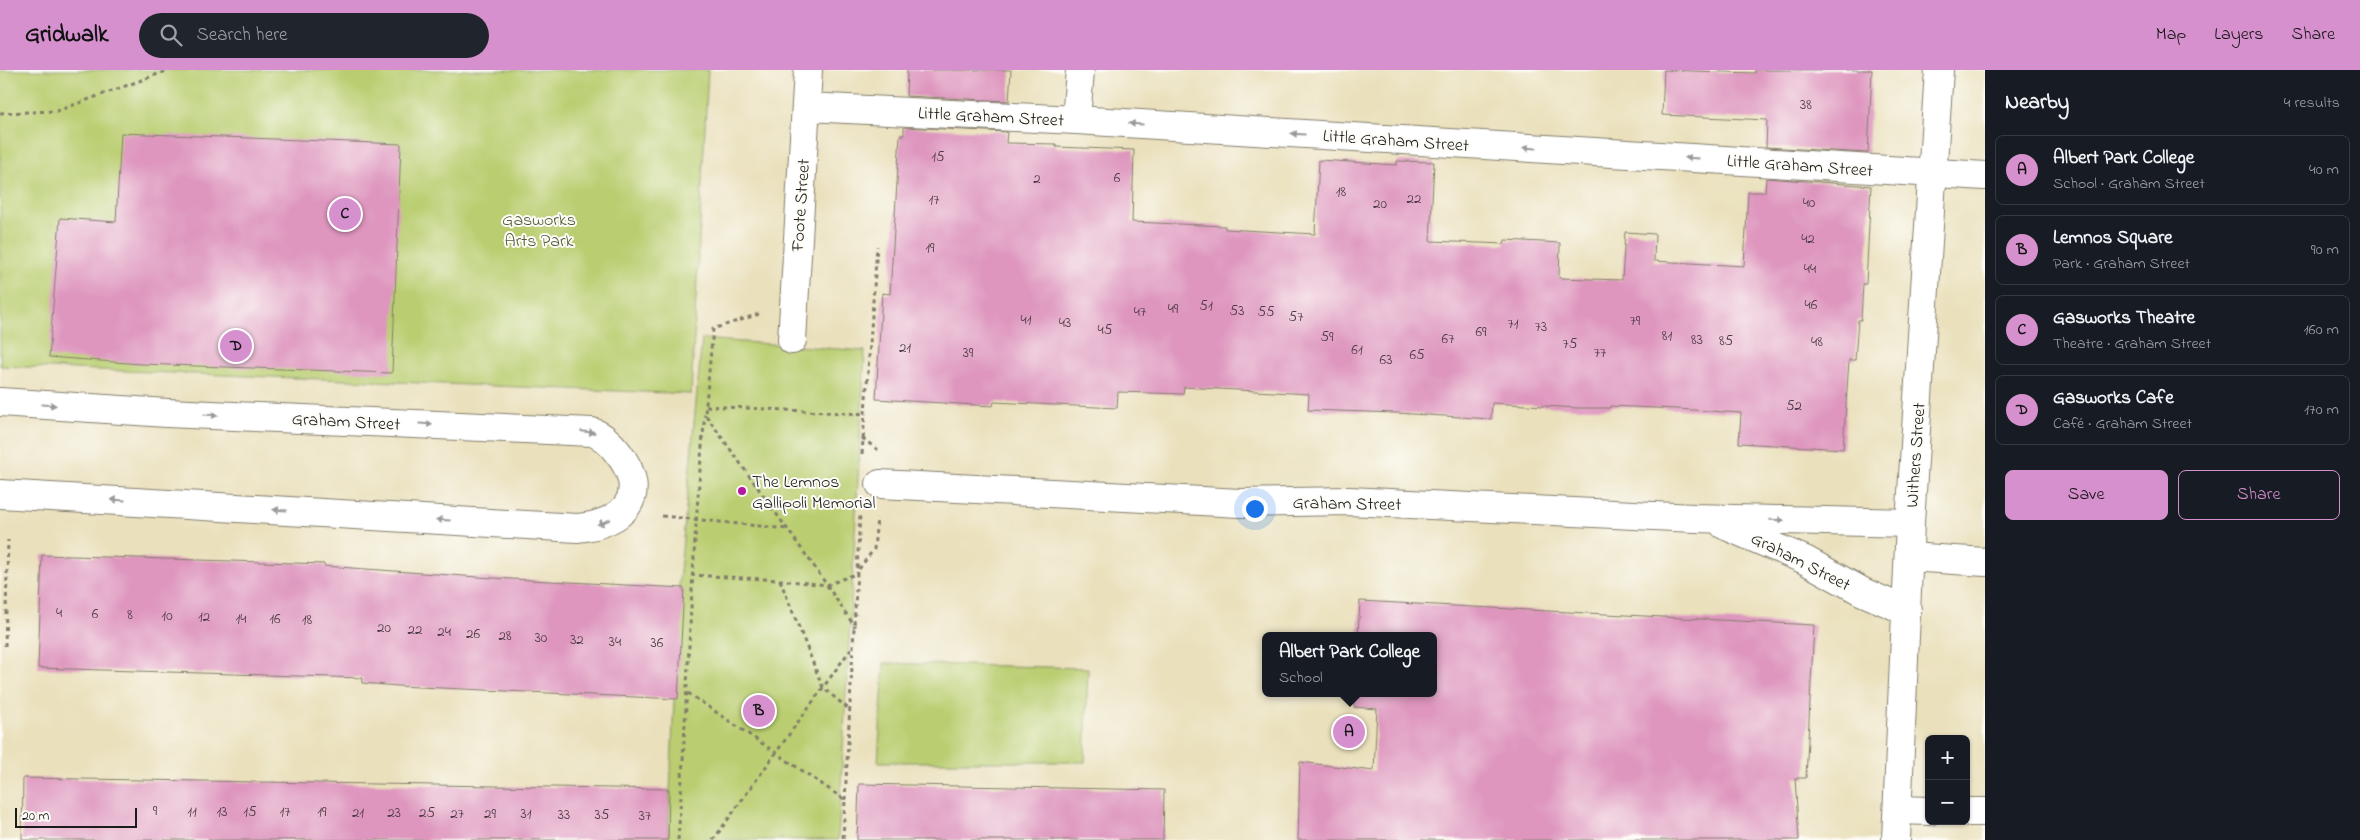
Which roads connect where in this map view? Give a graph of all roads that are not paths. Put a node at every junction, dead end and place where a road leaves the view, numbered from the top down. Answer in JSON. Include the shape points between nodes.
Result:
{"nodes":[{"id":1,"x":808,"y":70,"type":"edge"},
{"id":2,"x":1080,"y":70,"type":"edge"},
{"id":3,"x":1939,"y":70,"type":"edge"},
{"id":4,"x":806,"y":107,"type":"junction"},
{"id":5,"x":1076,"y":120,"type":"junction"},
{"id":6,"x":1933,"y":173,"type":"junction"},
{"id":7,"x":1985,"y":176,"type":"edge"},
{"id":8,"x":792,"y":340,"type":"dead end"},
{"id":9,"x":0,"y":402,"type":"edge"},
{"id":10,"x":880,"y":484,"type":"road end"},
{"id":11,"x":0,"y":494,"type":"edge"},
{"id":12,"x":1694,"y":518,"type":"junction"},
{"id":13,"x":1910,"y":523,"type":"junction"},
{"id":14,"x":1909,"y":557,"type":"junction"},
{"id":15,"x":1985,"y":562,"type":"edge"},
{"id":16,"x":1907,"y":611,"type":"junction"},
{"id":17,"x":1898,"y":810,"type":"junction"},
{"id":18,"x":1925,"y":811,"type":"edge"},
{"id":19,"x":1970,"y":812,"type":"edge"},
{"id":20,"x":1985,"y":812,"type":"edge"},
{"id":21,"x":1896,"y":840,"type":"edge"}],
"edges":[{"from":1,"to":4,"type":"street","name":"Foote Street"},
{"from":2,"to":5,"type":"street"},
{"from":3,"to":6,"type":"street","name":"Withers Street"},
{"from":4,"to":5,"type":"street","name":"Little Graham Street"},
{"from":4,"to":8,"type":"street","name":"Foote Street"},
{"from":6,"to":5,"type":"street","name":"Little Graham Street","one_way":true},
{"from":6,"to":7,"type":"street","name":"Little Graham Street"},
{"from":6,"to":13,"type":"street","name":"Withers Street"},
{"from":9,"to":11,"type":"street","name":"Graham Street","one_way":true,"via":[[167,413],[592,432],[616,450],[630,472],[633,488],[632,500],[623,512],[590,527],[577,528]]},
{"from":10,"to":12,"type":"street","name":"Graham Street","via":[[1240,504],[1349,502]]},
{"from":12,"to":13,"type":"street","name":"Graham Street","one_way":true},
{"from":12,"to":16,"type":"street","name":"Graham Street","via":[[1767,542]]},
{"from":13,"to":14,"type":"street","name":"Withers Street"},
{"from":14,"to":15,"type":"street"},
{"from":14,"to":16,"type":"street","name":"Withers Street"},
{"from":16,"to":17,"type":"street","name":"Withers Street"},
{"from":17,"to":18,"type":"street"},
{"from":17,"to":21,"type":"street","name":"Withers Street"},
{"from":19,"to":20,"type":"street"}]}
